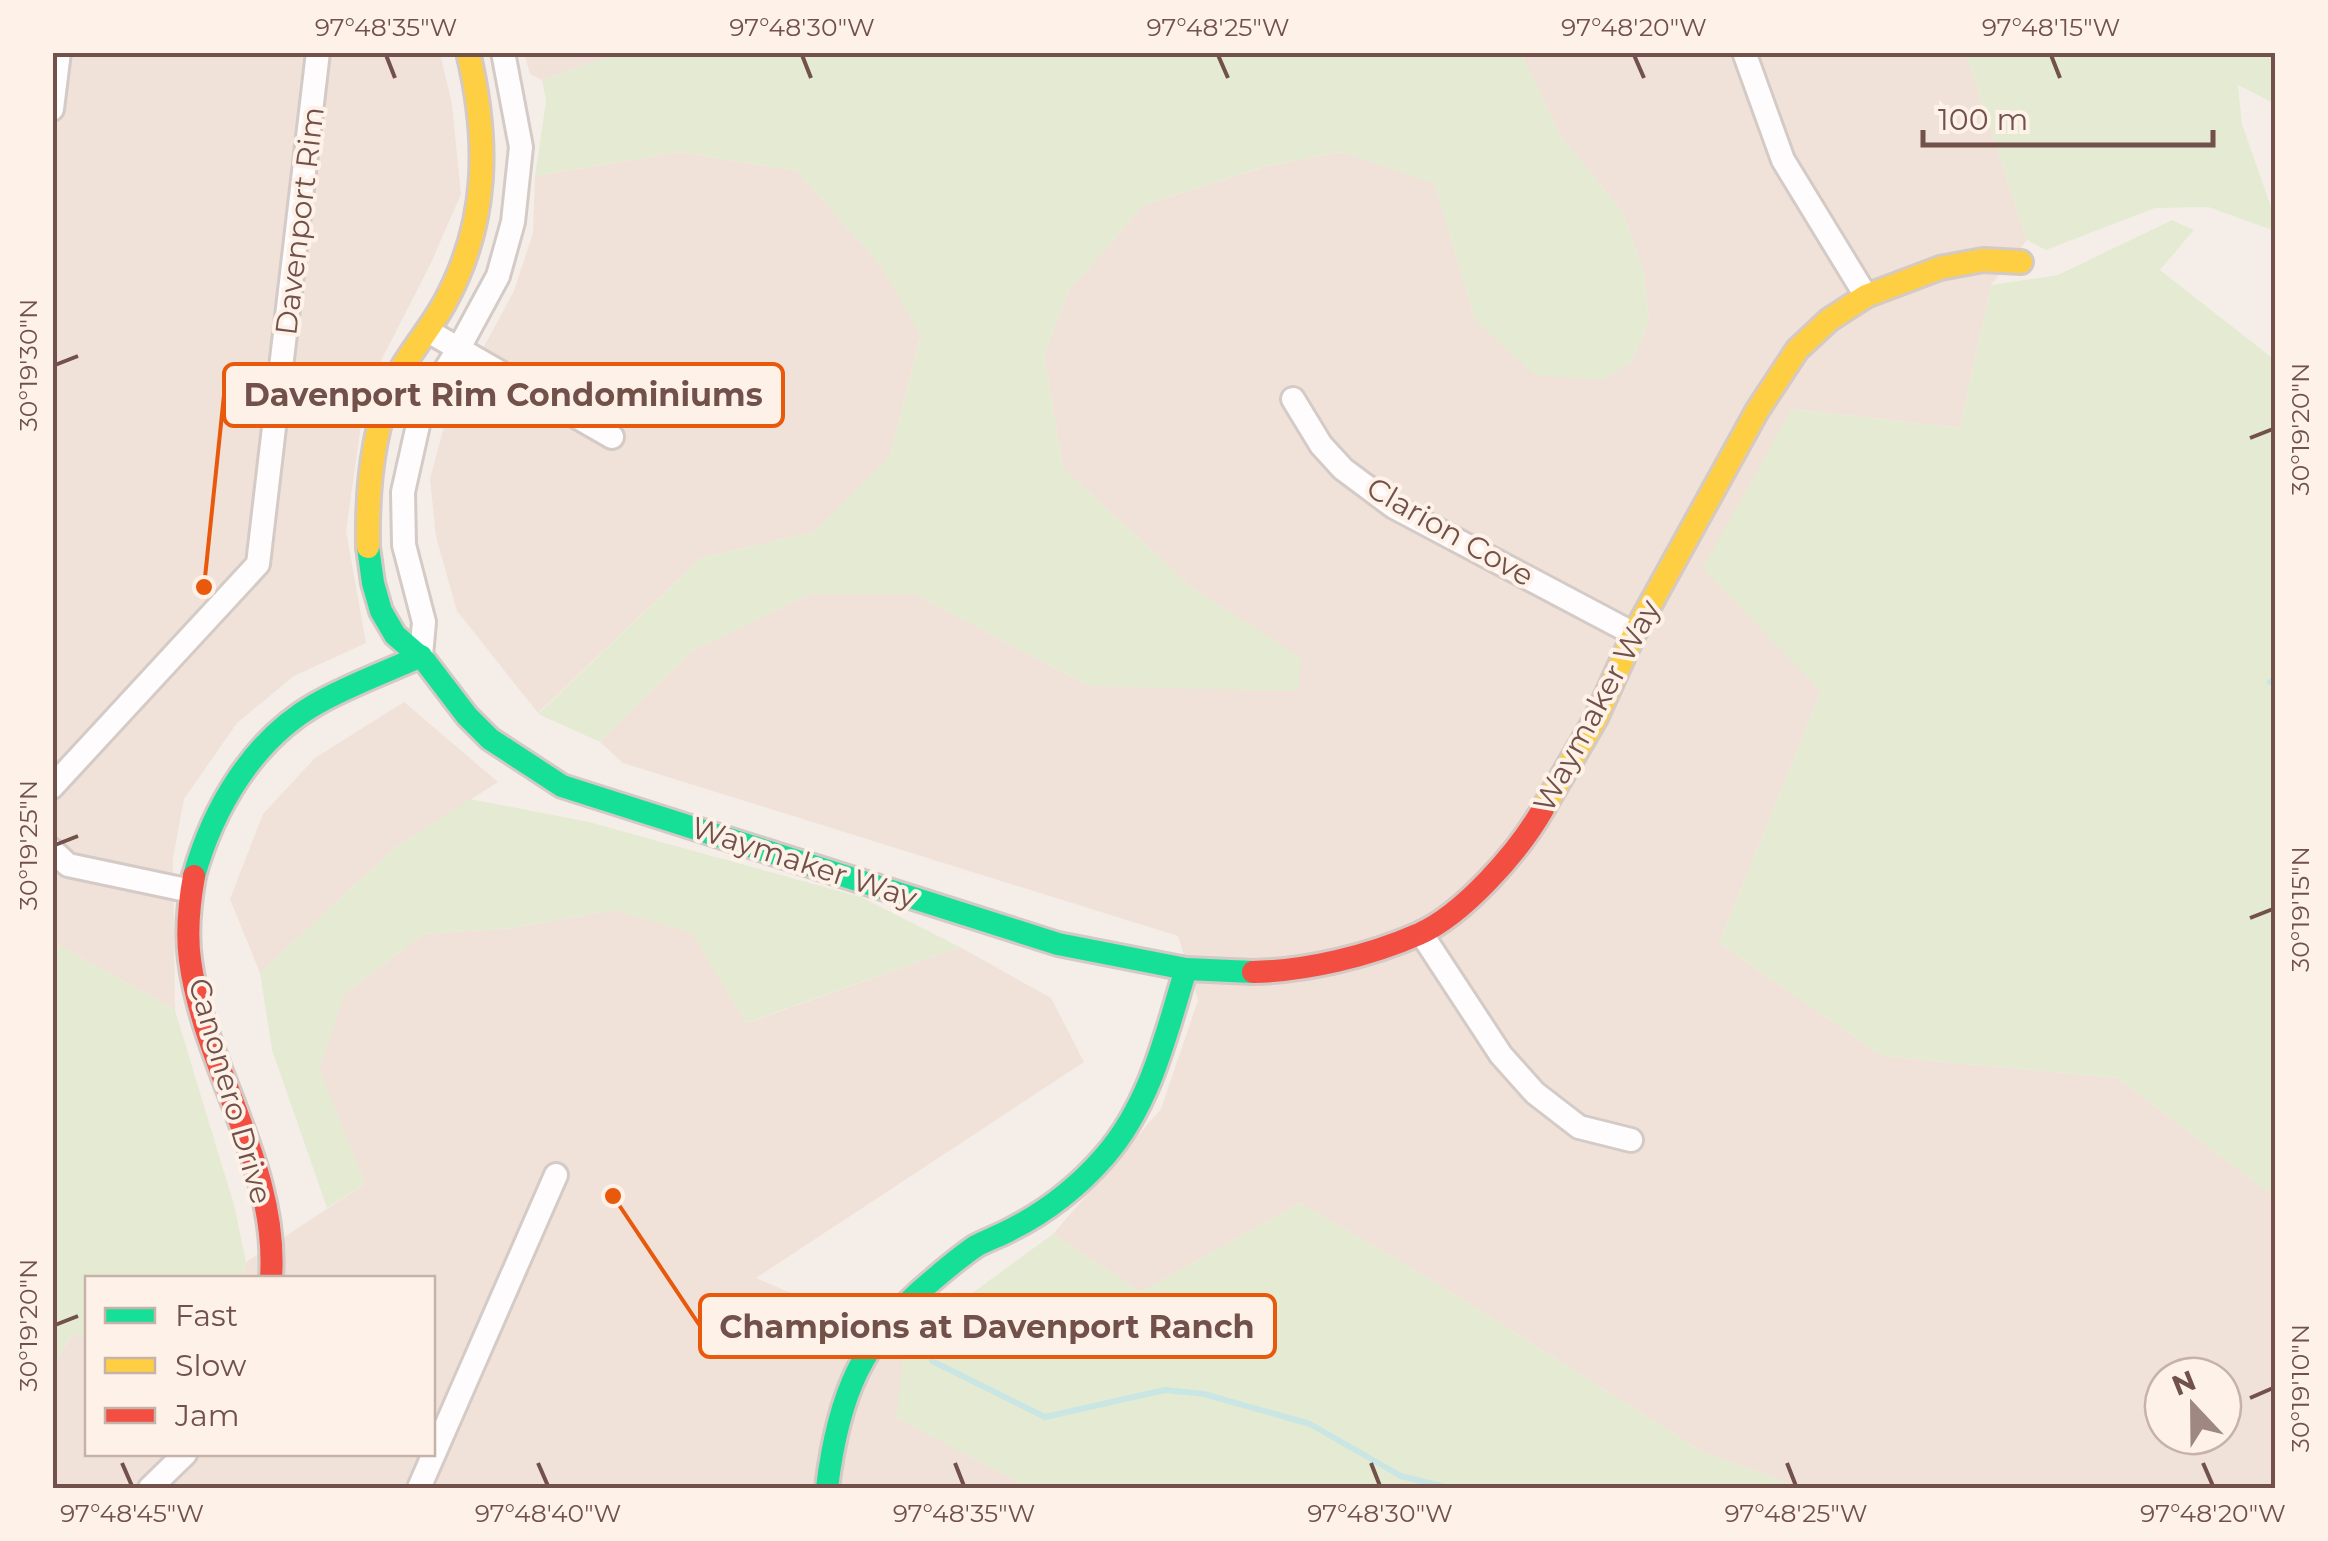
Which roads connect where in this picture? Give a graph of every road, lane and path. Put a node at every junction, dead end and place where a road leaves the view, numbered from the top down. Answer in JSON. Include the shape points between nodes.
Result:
{"nodes":[{"id":1,"x":59,"y":52,"type":"edge"},
{"id":2,"x":318,"y":52,"type":"edge"},
{"id":3,"x":468,"y":52,"type":"edge"},
{"id":4,"x":503,"y":52,"type":"edge"},
{"id":5,"x":1744,"y":52,"type":"edge"},
{"id":6,"x":52,"y":109,"type":"edge"},
{"id":7,"x":2021,"y":262,"type":"dead end"},
{"id":8,"x":1866,"y":296,"type":"junction"},
{"id":9,"x":428,"y":331,"type":"junction"},
{"id":10,"x":459,"y":348,"type":"junction"},
{"id":11,"x":1293,"y":399,"type":"dead end"},
{"id":12,"x":612,"y":437,"type":"dead end"},
{"id":13,"x":1634,"y":634,"type":"junction"},
{"id":14,"x":421,"y":656,"type":"junction"},
{"id":15,"x":52,"y":787,"type":"edge"},
{"id":16,"x":52,"y":850,"type":"edge"},
{"id":17,"x":190,"y":890,"type":"junction"},
{"id":18,"x":1421,"y":933,"type":"junction"},
{"id":19,"x":1186,"y":969,"type":"junction"},
{"id":20,"x":1631,"y":1140,"type":"dead end"},
{"id":21,"x":556,"y":1174,"type":"dead end"},
{"id":22,"x":271,"y":1276,"type":"edge"},
{"id":23,"x":435,"y":1451,"type":"edge"},
{"id":24,"x":182,"y":1456,"type":"edge"},
{"id":25,"x":433,"y":1456,"type":"edge"},
{"id":26,"x":150,"y":1488,"type":"edge"},
{"id":27,"x":419,"y":1488,"type":"edge"},
{"id":28,"x":827,"y":1488,"type":"edge"}],
"edges":[{"from":1,"to":6,"type":"street"},
{"from":2,"to":15,"type":"street","name":"Davenport Rim","via":[[258,564]]},
{"from":3,"to":9,"type":"street","name":"Waymaker Way","via":[[485,150],[480,219]]},
{"from":4,"to":10,"type":"street","via":[[522,146],[513,222],[498,276]]},
{"from":5,"to":8,"type":"street","via":[[1782,160]]},
{"from":7,"to":8,"type":"street","name":"Waymaker Way","via":[[1940,268]]},
{"from":8,"to":13,"type":"street","name":"Waymaker Way","via":[[1797,350]]},
{"from":9,"to":10,"type":"street"},
{"from":9,"to":14,"type":"street","name":"Waymaker Way","via":[[390,390],[366,507],[381,606],[396,635]]},
{"from":10,"to":12,"type":"street"},
{"from":10,"to":14,"type":"street","via":[[422,407],[403,492],[404,545],[424,622]]},
{"from":11,"to":13,"type":"street","name":"Clarion Cove","via":[[1321,445],[1394,507]]},
{"from":13,"to":18,"type":"street","name":"Waymaker Way","via":[[1596,718],[1529,834],[1482,888]]},
{"from":14,"to":17,"type":"street","name":"Canonero Drive","via":[[305,710],[259,751],[226,796]]},
{"from":14,"to":19,"type":"street","name":"Waymaker Way","via":[[481,731],[562,786],[1058,944]]},
{"from":16,"to":17,"type":"street","via":[[68,865]]},
{"from":17,"to":22,"type":"street","name":"Canonero Drive","via":[[188,941],[201,1010],[264,1195]]},
{"from":18,"to":19,"type":"street","name":"Waymaker Way","via":[[1290,971]]},
{"from":18,"to":20,"type":"street","via":[[1500,1055],[1535,1093],[1578,1128]]},
{"from":19,"to":28,"type":"street","via":[[1146,1096],[1115,1143],[1052,1204],[976,1247],[880,1327],[852,1372],[831,1442]]},
{"from":21,"to":23,"type":"street"},
{"from":24,"to":26,"type":"street"},
{"from":25,"to":27,"type":"street"}]}
